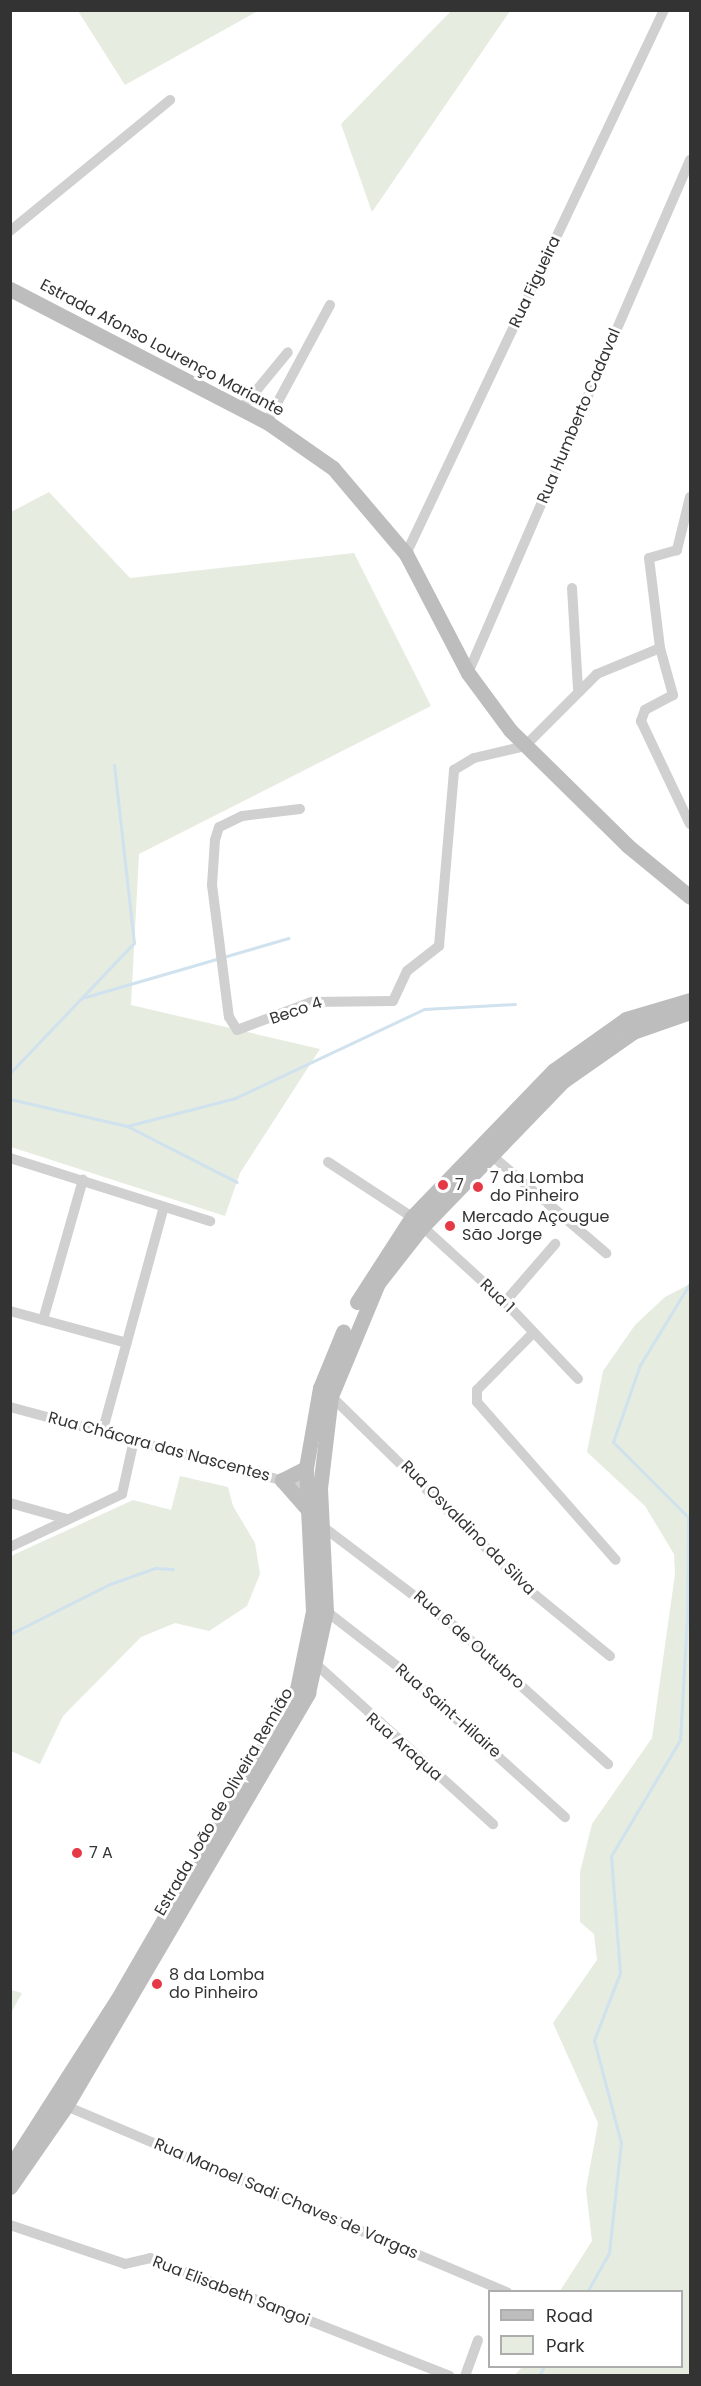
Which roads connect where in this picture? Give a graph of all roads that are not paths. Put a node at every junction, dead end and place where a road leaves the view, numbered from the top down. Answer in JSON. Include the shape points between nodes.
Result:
{"nodes":[{"id":1,"x":664,"y":10,"type":"edge"},
{"id":2,"x":170,"y":100,"type":"dead end"},
{"id":3,"x":690,"y":160,"type":"edge"},
{"id":4,"x":10,"y":231,"type":"edge"},
{"id":5,"x":10,"y":289,"type":"edge"},
{"id":6,"x":330,"y":305,"type":"dead end"},
{"id":7,"x":288,"y":351,"type":"dead end"},
{"id":8,"x":242,"y":408,"type":"junction"},
{"id":9,"x":267,"y":422,"type":"junction"},
{"id":10,"x":690,"y":497,"type":"edge"},
{"id":11,"x":406,"y":554,"type":"junction"},
{"id":12,"x":572,"y":588,"type":"dead end"},
{"id":13,"x":660,"y":648,"type":"junction"},
{"id":14,"x":468,"y":673,"type":"junction"},
{"id":15,"x":578,"y":689,"type":"junction"},
{"id":16,"x":525,"y":747,"type":"junction"},
{"id":17,"x":300,"y":809,"type":"dead end"},
{"id":18,"x":690,"y":824,"type":"edge"},
{"id":19,"x":690,"y":897,"type":"edge"},
{"id":20,"x":690,"y":1000,"type":"edge"},
{"id":21,"x":690,"y":1012,"type":"edge"},
{"id":22,"x":490,"y":1154,"type":"junction"},
{"id":23,"x":10,"y":1158,"type":"edge"},
{"id":24,"x":328,"y":1162,"type":"dead end"},
{"id":25,"x":83,"y":1180,"type":"junction"},
{"id":26,"x":164,"y":1207,"type":"junction"},
{"id":27,"x":210,"y":1221,"type":"dead end"},
{"id":28,"x":417,"y":1222,"type":"junction"},
{"id":29,"x":555,"y":1244,"type":"dead end"},
{"id":30,"x":606,"y":1253,"type":"dead end"},
{"id":31,"x":505,"y":1302,"type":"junction"},
{"id":32,"x":10,"y":1311,"type":"edge"},
{"id":33,"x":43,"y":1320,"type":"junction"},
{"id":34,"x":533,"y":1333,"type":"junction"},
{"id":35,"x":127,"y":1343,"type":"junction"},
{"id":36,"x":578,"y":1379,"type":"dead end"},
{"id":37,"x":331,"y":1396,"type":"junction"},
{"id":38,"x":10,"y":1407,"type":"edge"},
{"id":39,"x":102,"y":1433,"type":"junction"},
{"id":40,"x":134,"y":1440,"type":"junction"},
{"id":41,"x":306,"y":1468,"type":"junction"},
{"id":42,"x":282,"y":1480,"type":"junction"},
{"id":43,"x":307,"y":1487,"type":"junction"},
{"id":44,"x":10,"y":1503,"type":"edge"},
{"id":45,"x":309,"y":1511,"type":"junction"},
{"id":46,"x":67,"y":1519,"type":"junction"},
{"id":47,"x":322,"y":1526,"type":"junction"},
{"id":48,"x":10,"y":1547,"type":"edge"},
{"id":49,"x":616,"y":1560,"type":"dead end"},
{"id":50,"x":325,"y":1581,"type":"junction"},
{"id":51,"x":326,"y":1611,"type":"junction"},
{"id":52,"x":610,"y":1656,"type":"dead end"},
{"id":53,"x":318,"y":1666,"type":"junction"},
{"id":54,"x":282,"y":1728,"type":"junction"},
{"id":55,"x":608,"y":1764,"type":"dead end"},
{"id":56,"x":565,"y":1817,"type":"dead end"},
{"id":57,"x":493,"y":1824,"type":"dead end"},
{"id":58,"x":66,"y":2106,"type":"junction"},
{"id":59,"x":10,"y":2167,"type":"edge"},
{"id":60,"x":10,"y":2187,"type":"edge"},
{"id":61,"x":10,"y":2225,"type":"edge"},
{"id":62,"x":502,"y":2290,"type":"edge"},
{"id":63,"x":478,"y":2340,"type":"dead end"},
{"id":64,"x":450,"y":2376,"type":"edge"},
{"id":65,"x":465,"y":2376,"type":"edge"}],
"edges":[{"from":1,"to":11,"type":"street","name":"Rua Figueira"},
{"from":2,"to":4,"type":"street"},
{"from":3,"to":14,"type":"street","name":"Rua Humberto Cadaval"},
{"from":5,"to":8,"type":"main road","name":"Estrada Afonso Lourenço Mariante"},
{"from":6,"to":9,"type":"street"},
{"from":7,"to":8,"type":"street"},
{"from":8,"to":9,"type":"main road","name":"Estrada Afonso Lourenço Mariante"},
{"from":9,"to":11,"type":"main road","name":"Estrada Afonso Lourenço Mariante","via":[[333,468]]},
{"from":10,"to":13,"type":"street","via":[[677,550],[650,558]]},
{"from":11,"to":14,"type":"main road","name":"Estrada Afonso Lourenço Mariante"},
{"from":12,"to":15,"type":"street"},
{"from":13,"to":15,"type":"street","via":[[618,662]]},
{"from":13,"to":18,"type":"street","via":[[673,695],[645,710],[641,721]]},
{"from":14,"to":16,"type":"main road","name":"Estrada Afonso Lourenço Mariante"},
{"from":15,"to":16,"type":"street"},
{"from":16,"to":17,"type":"street","name":"Beco 4","via":[[474,758],[454,770],[439,946],[407,971],[393,1001],[311,1002],[237,1030],[229,1017],[212,885],[215,840],[219,827],[242,816]]},
{"from":16,"to":19,"type":"main road","name":"Estrada Afonso Lourenço Mariante"},
{"from":20,"to":28,"type":"main road","name":"Estrada João de Oliveira Remião","via":[[626,1019],[595,1036],[473,1150]]},
{"from":21,"to":22,"type":"main road","name":"Estrada João de Oliveira Remião","via":[[633,1032],[587,1062]]},
{"from":22,"to":28,"type":"main road","name":"Estrada João de Oliveira Remião"},
{"from":22,"to":30,"type":"street"},
{"from":23,"to":25,"type":"street"},
{"from":24,"to":28,"type":"street","name":"Rua 1"},
{"from":25,"to":26,"type":"street"},
{"from":25,"to":33,"type":"street"},
{"from":26,"to":27,"type":"street"},
{"from":26,"to":35,"type":"street"},
{"from":28,"to":31,"type":"street","name":"Rua 1"},
{"from":28,"to":37,"type":"main road","name":"Estrada João de Oliveira Remião","via":[[378,1282]]},
{"from":28,"to":41,"type":"main road","name":"Estrada João de Oliveira Remião","via":[[369,1277],[339,1341],[320,1388]]},
{"from":29,"to":31,"type":"street"},
{"from":31,"to":34,"type":"street","name":"Rua 1"},
{"from":32,"to":33,"type":"street"},
{"from":33,"to":35,"type":"street"},
{"from":34,"to":36,"type":"street","name":"Rua 1"},
{"from":34,"to":49,"type":"street","via":[[477,1390],[477,1402]]},
{"from":35,"to":39,"type":"street"},
{"from":37,"to":43,"type":"main road"},
{"from":37,"to":47,"type":"main road","name":"Estrada João de Oliveira Remião","via":[[320,1488]]},
{"from":37,"to":52,"type":"street","name":"Rua Osvaldino da Silva","via":[[528,1589]]},
{"from":38,"to":39,"type":"street","name":"Rua Chácara das Nascentes"},
{"from":39,"to":40,"type":"street","name":"Rua Chácara das Nascentes"},
{"from":40,"to":42,"type":"street","name":"Rua Chácara das Nascentes"},
{"from":40,"to":46,"type":"street","via":[[126,1490]]},
{"from":41,"to":42,"type":"main road"},
{"from":41,"to":43,"type":"main road","name":"Estrada João de Oliveira Remião"},
{"from":42,"to":43,"type":"street","name":"Rua Chácara das Nascentes"},
{"from":42,"to":45,"type":"main road"},
{"from":43,"to":45,"type":"main road","name":"Estrada João de Oliveira Remião"},
{"from":43,"to":50,"type":"main road"},
{"from":44,"to":46,"type":"street"},
{"from":45,"to":54,"type":"main road","name":"Estrada João de Oliveira Remião","via":[[313,1611],[308,1653]]},
{"from":46,"to":48,"type":"street"},
{"from":47,"to":50,"type":"main road","name":"Estrada João de Oliveira Remião"},
{"from":47,"to":55,"type":"street","name":"Rua 6 de Outubro","via":[[403,1583]]},
{"from":50,"to":51,"type":"main road","name":"Estrada João de Oliveira Remião"},
{"from":51,"to":53,"type":"main road","name":"Estrada João de Oliveira Remião"},
{"from":51,"to":56,"type":"street","name":"Rua Saint-Hilaire","via":[[401,1669]]},
{"from":53,"to":54,"type":"main road","name":"Estrada João de Oliveira Remião"},
{"from":53,"to":57,"type":"street","name":"Rua Araqua"},
{"from":54,"to":58,"type":"main road","name":"Estrada João de Oliveira Remião"},
{"from":54,"to":59,"type":"main road","name":"Estrada João de Oliveira Remião"},
{"from":58,"to":60,"type":"main road","name":"Estrada João de Oliveira Remião"},
{"from":58,"to":62,"type":"street","name":"Rua Manoel Sadi Chaves de Vargas"},
{"from":61,"to":64,"type":"street","name":"Rua Elisabeth Sangoi","via":[[125,2264],[150,2258]]},
{"from":63,"to":65,"type":"street"}]}
